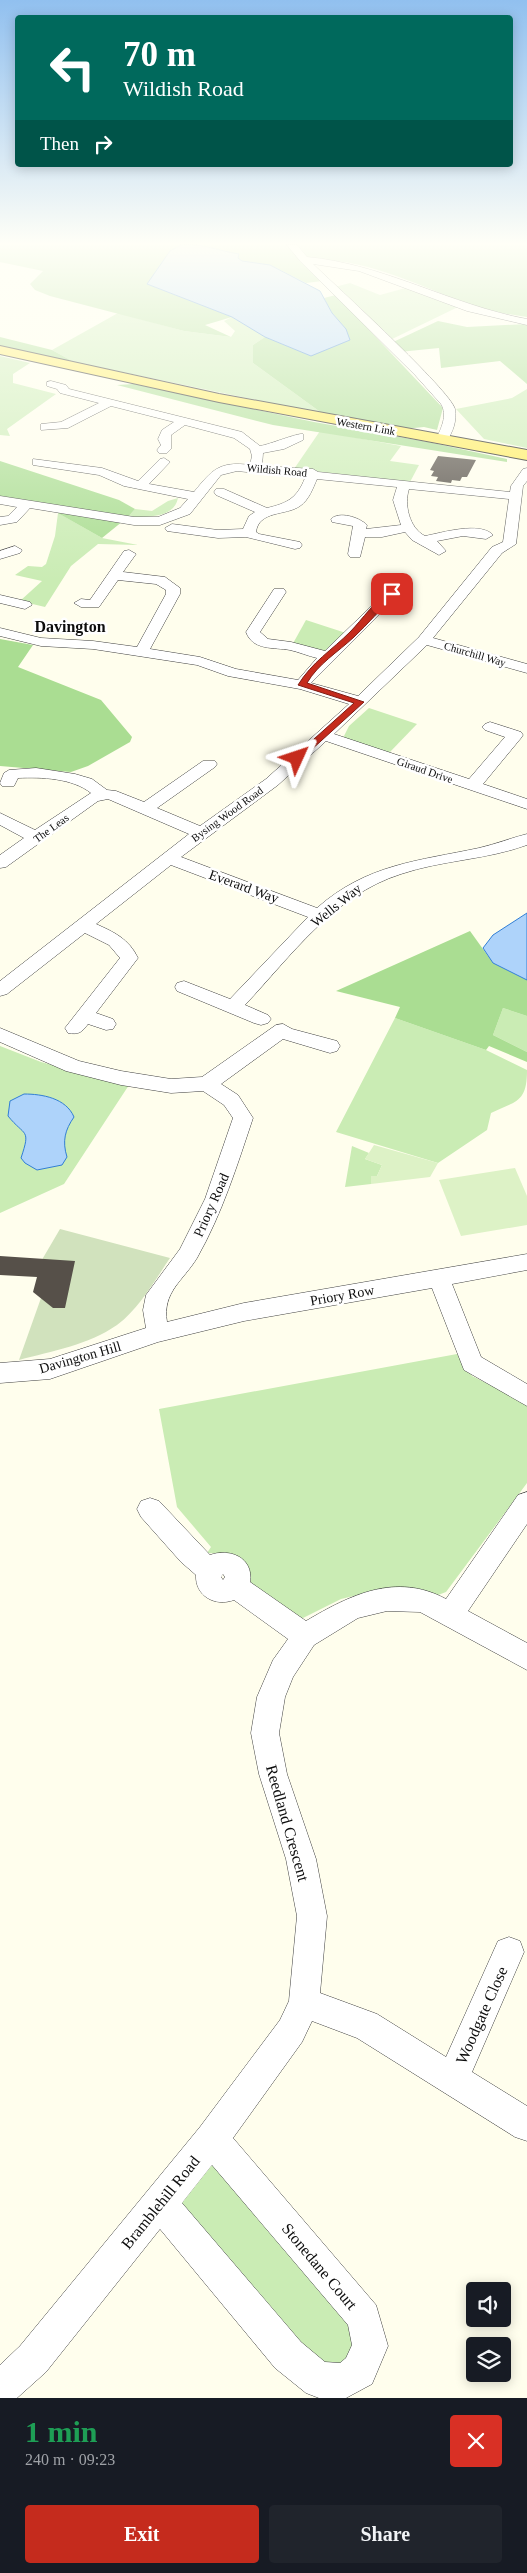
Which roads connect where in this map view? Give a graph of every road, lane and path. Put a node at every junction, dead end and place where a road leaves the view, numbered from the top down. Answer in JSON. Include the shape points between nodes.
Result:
{"nodes":[{"id":1,"x":32,"y":357,"type":"edge"},
{"id":2,"x":403,"y":357,"type":"edge"},
{"id":3,"x":62,"y":385,"type":"dead end"},
{"id":4,"x":111,"y":402,"type":"junction"},
{"id":5,"x":184,"y":421,"type":"junction"},
{"id":6,"x":45,"y":427,"type":"dead end"},
{"id":7,"x":442,"y":439,"type":"junction"},
{"id":8,"x":297,"y":440,"type":"dead end"},
{"id":9,"x":258,"y":450,"type":"junction"},
{"id":10,"x":527,"y":455,"type":"edge"},
{"id":11,"x":37,"y":461,"type":"dead end"},
{"id":12,"x":255,"y":467,"type":"junction"},
{"id":13,"x":527,"y":472,"type":"edge"},
{"id":14,"x":314,"y":473,"type":"junction"},
{"id":15,"x":404,"y":484,"type":"junction"},
{"id":16,"x":140,"y":486,"type":"junction"},
{"id":17,"x":227,"y":493,"type":"dead end"},
{"id":18,"x":515,"y":496,"type":"junction"},
{"id":19,"x":197,"y":497,"type":"junction"},
{"id":20,"x":0,"y":500,"type":"edge"},
{"id":21,"x":26,"y":505,"type":"junction"},
{"id":22,"x":265,"y":512,"type":"junction"},
{"id":23,"x":6,"y":520,"type":"edge"},
{"id":24,"x":337,"y":520,"type":"dead end"},
{"id":25,"x":172,"y":528,"type":"dead end"},
{"id":26,"x":408,"y":528,"type":"junction"},
{"id":27,"x":18,"y":532,"type":"dead end"},
{"id":28,"x":249,"y":533,"type":"junction"},
{"id":29,"x":360,"y":533,"type":"junction"},
{"id":30,"x":488,"y":533,"type":"dead end"},
{"id":31,"x":424,"y":540,"type":"junction"},
{"id":32,"x":295,"y":545,"type":"dead end"},
{"id":33,"x":15,"y":550,"type":"dead end"},
{"id":34,"x":438,"y":551,"type":"dead end"},
{"id":35,"x":129,"y":554,"type":"dead end"},
{"id":36,"x":356,"y":554,"type":"dead end"},
{"id":37,"x":0,"y":555,"type":"edge"},
{"id":38,"x":114,"y":575,"type":"junction"},
{"id":39,"x":272,"y":596,"type":"dead end"},
{"id":40,"x":389,"y":602,"type":"dead end"},
{"id":41,"x":81,"y":603,"type":"dead end"},
{"id":42,"x":0,"y":632,"type":"edge"},
{"id":43,"x":424,"y":640,"type":"junction"},
{"id":44,"x":93,"y":645,"type":"junction"},
{"id":45,"x":142,"y":650,"type":"junction"},
{"id":46,"x":325,"y":656,"type":"junction"},
{"id":47,"x":122,"y":659,"type":"dead end"},
{"id":48,"x":527,"y":669,"type":"edge"},
{"id":49,"x":302,"y":685,"type":"junction"},
{"id":50,"x":360,"y":702,"type":"junction"},
{"id":51,"x":490,"y":727,"type":"dead end"},
{"id":52,"x":323,"y":735,"type":"junction"},
{"id":53,"x":209,"y":764,"type":"dead end"},
{"id":54,"x":8,"y":784,"type":"dead end"},
{"id":55,"x":472,"y":786,"type":"junction"},
{"id":56,"x":102,"y":794,"type":"junction"},
{"id":57,"x":527,"y":804,"type":"edge"},
{"id":58,"x":145,"y":809,"type":"junction"},
{"id":59,"x":0,"y":818,"type":"edge"},
{"id":60,"x":201,"y":833,"type":"junction"},
{"id":61,"x":37,"y":838,"type":"junction"},
{"id":62,"x":527,"y":839,"type":"edge"},
{"id":63,"x":169,"y":858,"type":"junction"},
{"id":64,"x":0,"y":863,"type":"edge"},
{"id":65,"x":320,"y":915,"type":"junction"},
{"id":66,"x":82,"y":925,"type":"junction"},
{"id":67,"x":184,"y":988,"type":"dead end"},
{"id":68,"x":0,"y":990,"type":"edge"},
{"id":69,"x":234,"y":1006,"type":"junction"},
{"id":70,"x":261,"y":1019,"type":"dead end"},
{"id":71,"x":106,"y":1024,"type":"dead end"},
{"id":72,"x":0,"y":1034,"type":"edge"},
{"id":73,"x":330,"y":1046,"type":"dead end"},
{"id":74,"x":207,"y":1084,"type":"junction"},
{"id":75,"x":527,"y":1262,"type":"edge"},
{"id":76,"x":438,"y":1278,"type":"junction"},
{"id":77,"x":158,"y":1333,"type":"junction"},
{"id":78,"x":0,"y":1373,"type":"edge"},
{"id":79,"x":527,"y":1396,"type":"edge"},
{"id":80,"x":527,"y":1503,"type":"edge"},
{"id":81,"x":150,"y":1509,"type":"dead end"},
{"id":82,"x":451,"y":1614,"type":"junction"},
{"id":83,"x":305,"y":1636,"type":"junction"},
{"id":84,"x":527,"y":1657,"type":"edge"},
{"id":85,"x":509,"y":1952,"type":"dead end"},
{"id":86,"x":304,"y":2003,"type":"junction"},
{"id":87,"x":453,"y":2078,"type":"junction"},
{"id":88,"x":527,"y":2124,"type":"edge"},
{"id":89,"x":212,"y":2139,"type":"junction"},
{"id":90,"x":159,"y":2202,"type":"junction"},
{"id":91,"x":0,"y":2389,"type":"edge"}],
"edges":[{"from":1,"to":7,"type":"main road","name":"Western Link","via":[[219,398]]},
{"from":2,"to":7,"type":"street","via":[[449,408],[449,424]]},
{"from":3,"to":4,"type":"street","via":[[64,391]]},
{"from":4,"to":5,"type":"street"},
{"from":4,"to":6,"type":"street","via":[[68,428]]},
{"from":5,"to":9,"type":"street","via":[[238,435]]},
{"from":5,"to":16,"type":"street","via":[[166,433],[164,456]]},
{"from":7,"to":10,"type":"main road","name":"Western Link"},
{"from":8,"to":9,"type":"street"},
{"from":9,"to":12,"type":"street","via":[[260,458]]},
{"from":11,"to":16,"type":"street","via":[[102,472]]},
{"from":12,"to":14,"type":"street","name":"Wildish Road"},
{"from":12,"to":19,"type":"street","name":"Wildish Road","via":[[217,472]]},
{"from":13,"to":18,"type":"street","name":"Bysing Wood Road","via":[[517,486]]},
{"from":14,"to":15,"type":"street","name":"Wildish Road"},
{"from":14,"to":22,"type":"street","via":[[294,504]]},
{"from":15,"to":18,"type":"street","name":"Wildish Road"},
{"from":15,"to":26,"type":"street","via":[[399,500]]},
{"from":16,"to":19,"type":"street"},
{"from":17,"to":22,"type":"street"},
{"from":18,"to":43,"type":"street","name":"Bysing Wood Road","via":[[509,544],[497,550]]},
{"from":19,"to":21,"type":"street","name":"Wildish Road","via":[[184,511],[160,521],[148,522]]},
{"from":20,"to":21,"type":"street","name":"Wildish Road"},
{"from":21,"to":23,"type":"street"},
{"from":22,"to":28,"type":"street","via":[[252,522]]},
{"from":23,"to":27,"type":"street","via":[[18,527]]},
{"from":24,"to":29,"type":"street","via":[[354,521],[360,525]]},
{"from":25,"to":28,"type":"street","via":[[218,534]]},
{"from":26,"to":29,"type":"street"},
{"from":26,"to":31,"type":"street"},
{"from":28,"to":32,"type":"street","via":[[273,545]]},
{"from":29,"to":36,"type":"street"},
{"from":30,"to":31,"type":"street","via":[[462,532]]},
{"from":31,"to":34,"type":"street","via":[[436,546],[434,548]]},
{"from":33,"to":37,"type":"street"},
{"from":35,"to":38,"type":"street"},
{"from":38,"to":41,"type":"street","via":[[94,604]]},
{"from":38,"to":45,"type":"street","via":[[160,580],[173,588],[173,594]]},
{"from":39,"to":46,"type":"street","via":[[253,632],[254,637],[264,643],[291,646]]},
{"from":40,"to":46,"type":"street"},
{"from":42,"to":44,"type":"street","via":[[41,642]]},
{"from":43,"to":48,"type":"street","name":"Churchill Way"},
{"from":43,"to":50,"type":"street","name":"Bysing Wood Road"},
{"from":44,"to":45,"type":"street"},
{"from":44,"to":47,"type":"street","via":[[90,655]]},
{"from":45,"to":49,"type":"street","via":[[200,661],[233,673]]},
{"from":46,"to":49,"type":"street"},
{"from":49,"to":50,"type":"street"},
{"from":50,"to":52,"type":"street","name":"Bysing Wood Road"},
{"from":51,"to":55,"type":"street","via":[[515,735]]},
{"from":52,"to":55,"type":"street","name":"Giraud Drive"},
{"from":52,"to":60,"type":"street","name":"Bysing Wood Road","via":[[272,782]]},
{"from":53,"to":58,"type":"street"},
{"from":54,"to":56,"type":"street","via":[[10,776],[15,774],[61,777],[91,785]]},
{"from":55,"to":57,"type":"street","name":"Giraud Drive"},
{"from":56,"to":58,"type":"street","via":[[110,794]]},
{"from":56,"to":61,"type":"street","name":"The Leas","via":[[93,797]]},
{"from":58,"to":60,"type":"street"},
{"from":59,"to":61,"type":"street"},
{"from":60,"to":63,"type":"street","name":"Bysing Wood Road"},
{"from":61,"to":64,"type":"street","name":"The Leas"},
{"from":62,"to":65,"type":"street","name":"Wells Way","via":[[490,852],[394,870],[365,882]]},
{"from":63,"to":65,"type":"street","name":"Everard Way"},
{"from":63,"to":66,"type":"street","name":"Bysing Wood Road"},
{"from":65,"to":69,"type":"street","name":"Wells Way"},
{"from":66,"to":68,"type":"street","name":"Bysing Wood Road"},
{"from":66,"to":71,"type":"street","via":[[116,941],[126,949],[129,958],[80,1022]]},
{"from":67,"to":69,"type":"street"},
{"from":69,"to":70,"type":"street"},
{"from":72,"to":74,"type":"street","via":[[73,1066],[121,1078],[171,1086]]},
{"from":73,"to":74,"type":"street","via":[[282,1031]]},
{"from":74,"to":77,"type":"street","name":"Priory Road","via":[[232,1100],[243,1118],[242,1127],[216,1199],[192,1247],[157,1295],[154,1310]]},
{"from":75,"to":76,"type":"street","name":"Priory Row"},
{"from":76,"to":77,"type":"street","name":"Priory Row","via":[[244,1312]]},
{"from":76,"to":79,"type":"street","via":[[472,1363]]},
{"from":77,"to":78,"type":"street","name":"Davington Hill","via":[[50,1369]]},
{"from":80,"to":82,"type":"street"},
{"from":81,"to":83,"type":"street","via":[[190,1554],[209,1570],[218,1564],[232,1566],[238,1575],[236,1586]]},
{"from":82,"to":83,"type":"street","name":"Reedland Crescent","via":[[423,1600],[387,1599],[352,1608]]},
{"from":82,"to":84,"type":"street","name":"Reedland Crescent"},
{"from":83,"to":86,"type":"street","name":"Reedland Crescent","via":[[282,1669],[271,1697],[265,1733],[273,1774],[301,1859],[312,1916]]},
{"from":85,"to":87,"type":"street","name":"Woodgate Close"},
{"from":86,"to":87,"type":"street","via":[[366,2025]]},
{"from":86,"to":89,"type":"street","name":"Bramblehill Road","via":[[282,2045]]},
{"from":87,"to":88,"type":"street"},
{"from":89,"to":90,"type":"street","name":"Bramblehill Road"},
{"from":89,"to":90,"type":"street","name":"Stonedane Court","via":[[364,2318],[370,2346],[359,2371],[344,2381],[319,2380],[288,2355]]},
{"from":90,"to":91,"type":"street","name":"Bramblehill Road","via":[[33,2359]]}]}
